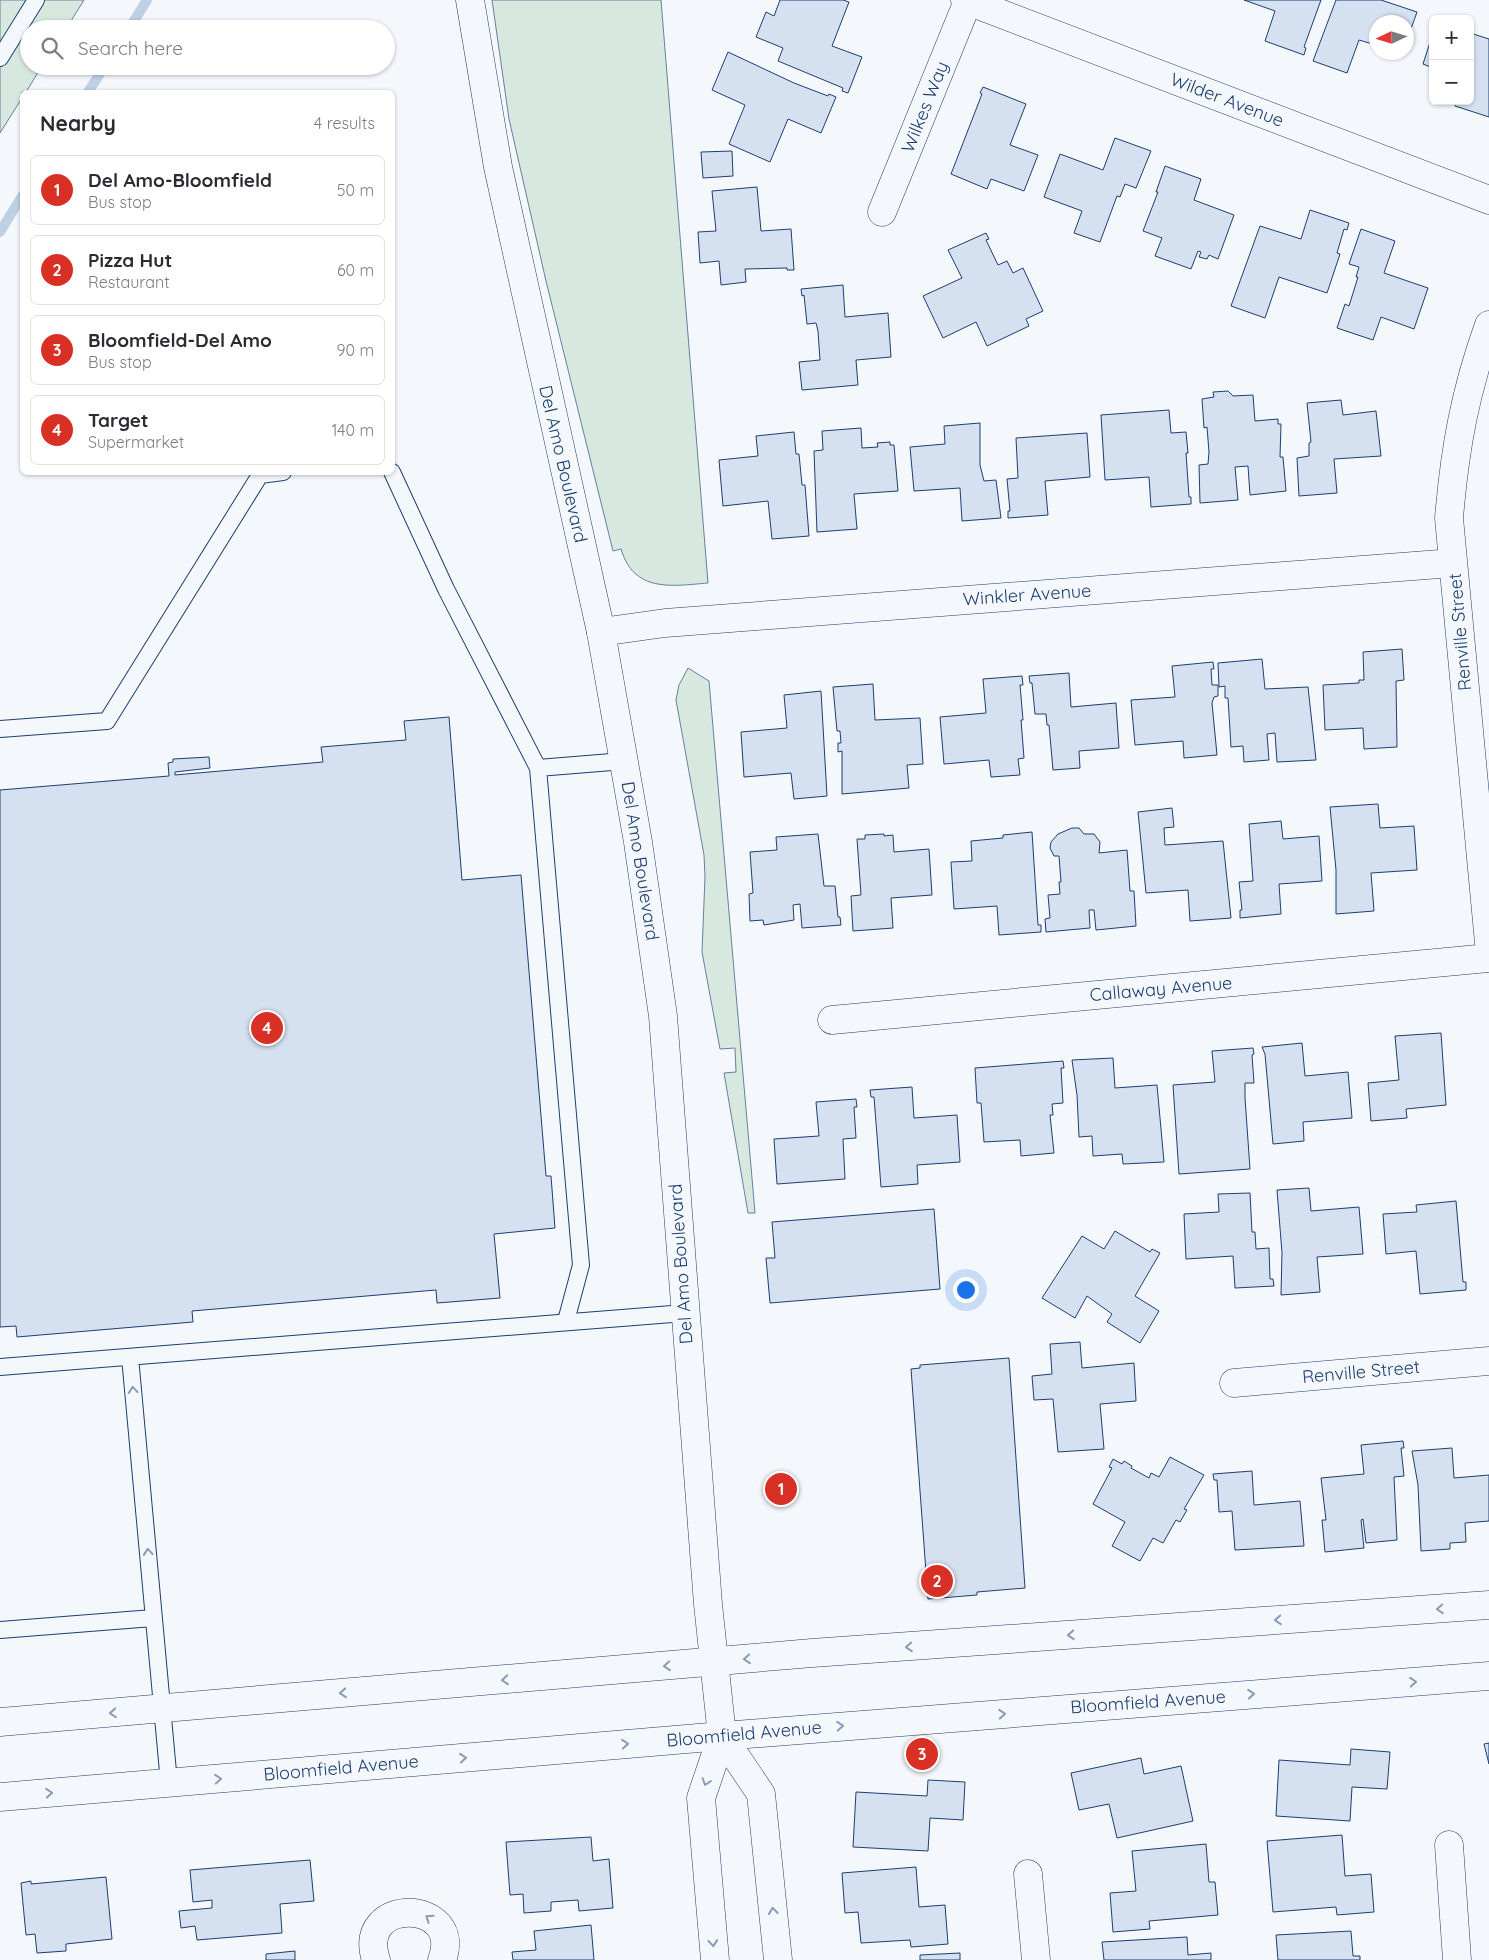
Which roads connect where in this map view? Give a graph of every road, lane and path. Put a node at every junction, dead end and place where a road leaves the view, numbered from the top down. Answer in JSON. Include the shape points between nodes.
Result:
{"nodes":[{"id":1,"x":36,"y":0,"type":"edge"},
{"id":2,"x":470,"y":0,"type":"edge"},
{"id":3,"x":967,"y":1,"type":"edge"},
{"id":4,"x":24,"y":20,"type":"edge"},
{"id":5,"x":20,"y":26,"type":"edge"},
{"id":6,"x":0,"y":58,"type":"edge"},
{"id":7,"x":1489,"y":200,"type":"edge"},
{"id":8,"x":882,"y":212,"type":"dead end"},
{"id":9,"x":1489,"y":325,"type":"edge"},
{"id":10,"x":260,"y":475,"type":"edge"},
{"id":11,"x":393,"y":475,"type":"edge"},
{"id":12,"x":1454,"y":563,"type":"junction"},
{"id":13,"x":601,"y":632,"type":"junction"},
{"id":14,"x":0,"y":729,"type":"edge"},
{"id":15,"x":624,"y":761,"type":"junction"},
{"id":16,"x":538,"y":768,"type":"junction"},
{"id":17,"x":1489,"y":943,"type":"edge"},
{"id":18,"x":1489,"y":958,"type":"edge"},
{"id":19,"x":832,"y":1020,"type":"dead end"},
{"id":20,"x":684,"y":1313,"type":"junction"},
{"id":21,"x":566,"y":1321,"type":"junction"},
{"id":22,"x":130,"y":1356,"type":"junction"},
{"id":23,"x":1489,"y":1361,"type":"edge"},
{"id":24,"x":0,"y":1367,"type":"edge"},
{"id":25,"x":1234,"y":1383,"type":"dead end"},
{"id":26,"x":1489,"y":1605,"type":"edge"},
{"id":27,"x":153,"y":1618,"type":"junction"},
{"id":28,"x":0,"y":1630,"type":"edge"},
{"id":29,"x":715,"y":1662,"type":"junction"},
{"id":30,"x":1489,"y":1676,"type":"edge"},
{"id":31,"x":162,"y":1709,"type":"junction"},
{"id":32,"x":0,"y":1722,"type":"edge"},
{"id":33,"x":722,"y":1736,"type":"junction"},
{"id":34,"x":169,"y":1783,"type":"junction"},
{"id":35,"x":0,"y":1798,"type":"edge"},
{"id":36,"x":1449,"y":1845,"type":"dead end"},
{"id":37,"x":1028,"y":1874,"type":"dead end"},
{"id":38,"x":376,"y":1960,"type":"edge"},
{"id":39,"x":442,"y":1960,"type":"edge"},
{"id":40,"x":715,"y":1960,"type":"edge"},
{"id":41,"x":778,"y":1960,"type":"edge"},
{"id":42,"x":1036,"y":1960,"type":"edge"},
{"id":43,"x":1457,"y":1960,"type":"edge"}],
"edges":[{"from":1,"to":4,"type":"lane"},
{"from":2,"to":13,"type":"street","name":"Del Amo Boulevard","via":[[498,167]]},
{"from":3,"to":7,"type":"street","name":"Wilder Avenue"},
{"from":3,"to":8,"type":"street","name":"Wilkes Way"},
{"from":5,"to":6,"type":"lane"},
{"from":9,"to":12,"type":"street","name":"Renville Street","via":[[1471,375],[1453,466],[1449,518]]},
{"from":10,"to":14,"type":"lane","via":[[107,721]]},
{"from":11,"to":16,"type":"lane","via":[[446,589]]},
{"from":12,"to":13,"type":"street","name":"Winkler Avenue","via":[[665,622]]},
{"from":12,"to":17,"type":"street","name":"Renville Street"},
{"from":13,"to":15,"type":"street","name":"Del Amo Boulevard"},
{"from":15,"to":16,"type":"lane"},
{"from":15,"to":20,"type":"street","name":"Del Amo Boulevard","via":[[663,1016]]},
{"from":16,"to":21,"type":"lane","via":[[581,1265]]},
{"from":18,"to":19,"type":"street","name":"Callaway Avenue"},
{"from":20,"to":21,"type":"lane"},
{"from":20,"to":29,"type":"street","name":"Del Amo Boulevard"},
{"from":21,"to":22,"type":"lane"},
{"from":22,"to":24,"type":"lane"},
{"from":27,"to":22,"type":"lane","one_way":true},
{"from":23,"to":25,"type":"street","name":"Renville Street"},
{"from":26,"to":29,"type":"street","one_way":true},
{"from":27,"to":28,"type":"lane"},
{"from":27,"to":31,"type":"lane"},
{"from":29,"to":31,"type":"street","one_way":true},
{"from":29,"to":33,"type":"street","name":"Del Amo Boulevard"},
{"from":33,"to":30,"type":"street","name":"Bloomfield Avenue","one_way":true},
{"from":31,"to":32,"type":"street","one_way":true},
{"from":31,"to":34,"type":"lane"},
{"from":34,"to":33,"type":"street","name":"Bloomfield Avenue","one_way":true},
{"from":33,"to":40,"type":"street","name":"Del Amo Boulevard","one_way":true,"via":[[701,1798]]},
{"from":41,"to":33,"type":"street","name":"Del Amo Boulevard","one_way":true,"via":[[761,1794]]},
{"from":35,"to":34,"type":"street","name":"Bloomfield Avenue","one_way":true},
{"from":36,"to":43,"type":"street"},
{"from":37,"to":42,"type":"street"},
{"from":39,"to":38,"type":"street","one_way":true,"via":[[445,1942],[441,1930],[435,1921],[415,1911],[392,1915],[382,1923],[374,1946]]}]}
